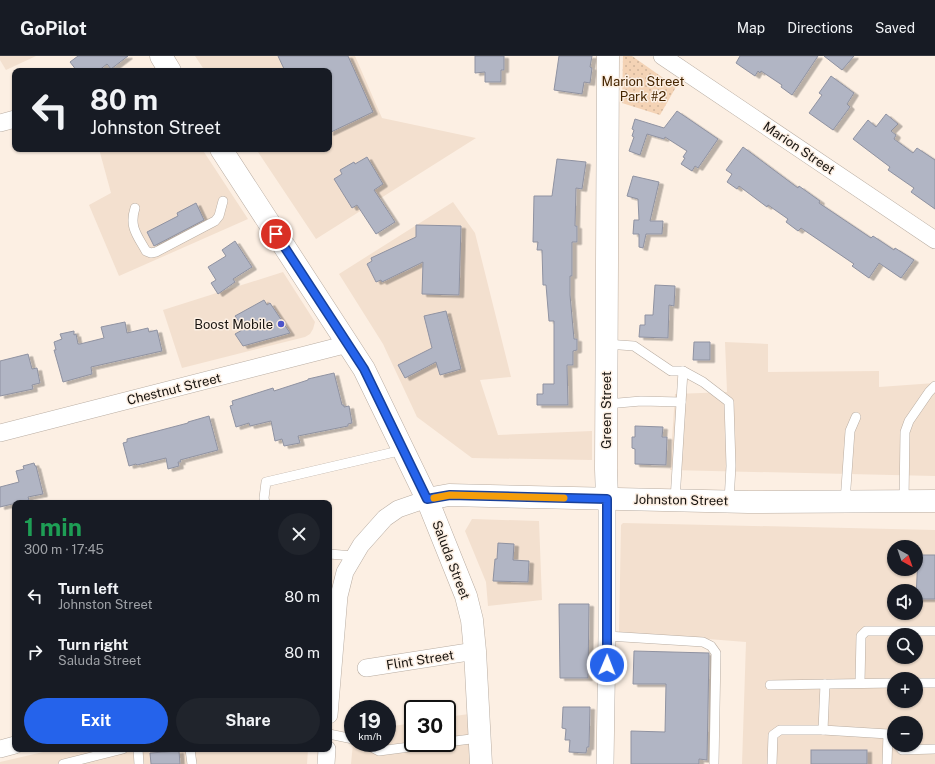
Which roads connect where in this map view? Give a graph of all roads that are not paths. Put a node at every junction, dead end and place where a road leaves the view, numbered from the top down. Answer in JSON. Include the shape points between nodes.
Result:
{"nodes":[{"id":1,"x":160,"y":56,"type":"edge"},
{"id":2,"x":608,"y":56,"type":"edge"},
{"id":3,"x":662,"y":56,"type":"edge"},
{"id":4,"x":168,"y":68,"type":"edge"},
{"id":5,"x":12,"y":120,"type":"edge"},
{"id":6,"x":0,"y":122,"type":"edge"},
{"id":7,"x":223,"y":152,"type":"edge"},
{"id":8,"x":223,"y":201,"type":"dead end"},
{"id":9,"x":135,"y":208,"type":"dead end"},
{"id":10,"x":935,"y":240,"type":"edge"},
{"id":11,"x":348,"y":344,"type":"junction"},
{"id":12,"x":606,"y":344,"type":"junction"},
{"id":13,"x":683,"y":371,"type":"junction"},
{"id":14,"x":935,"y":386,"type":"edge"},
{"id":15,"x":681,"y":402,"type":"junction"},
{"id":16,"x":606,"y":404,"type":"junction"},
{"id":17,"x":856,"y":417,"type":"dead end"},
{"id":18,"x":0,"y":433,"type":"edge"},
{"id":19,"x":404,"y":450,"type":"junction"},
{"id":20,"x":427,"y":499,"type":"junction"},
{"id":21,"x":607,"y":499,"type":"junction"},
{"id":22,"x":264,"y":500,"type":"edge"},
{"id":23,"x":675,"y":500,"type":"junction"},
{"id":24,"x":729,"y":501,"type":"junction"},
{"id":25,"x":935,"y":501,"type":"edge"},
{"id":26,"x":904,"y":502,"type":"junction"},
{"id":27,"x":845,"y":503,"type":"junction"},
{"id":28,"x":332,"y":554,"type":"edge"},
{"id":29,"x":354,"y":556,"type":"junction"},
{"id":30,"x":935,"y":631,"type":"edge"},
{"id":31,"x":608,"y":636,"type":"junction"},
{"id":32,"x":475,"y":651,"type":"junction"},
{"id":33,"x":332,"y":662,"type":"edge"},
{"id":34,"x":366,"y":668,"type":"dead end"},
{"id":35,"x":860,"y":682,"type":"junction"},
{"id":36,"x":887,"y":683,"type":"edge"},
{"id":37,"x":923,"y":683,"type":"edge"},
{"id":38,"x":935,"y":683,"type":"edge"},
{"id":39,"x":825,"y":684,"type":"junction"},
{"id":40,"x":770,"y":685,"type":"dead end"},
{"id":41,"x":823,"y":730,"type":"junction"},
{"id":42,"x":332,"y":735,"type":"edge"},
{"id":43,"x":344,"y":737,"type":"edge"},
{"id":44,"x":887,"y":737,"type":"edge"},
{"id":45,"x":480,"y":738,"type":"junction"},
{"id":46,"x":456,"y":741,"type":"edge"},
{"id":47,"x":12,"y":746,"type":"edge"},
{"id":48,"x":0,"y":749,"type":"edge"},
{"id":49,"x":923,"y":749,"type":"edge"},
{"id":50,"x":935,"y":749,"type":"edge"},
{"id":51,"x":116,"y":752,"type":"edge"},
{"id":52,"x":138,"y":752,"type":"edge"},
{"id":53,"x":190,"y":752,"type":"edge"},
{"id":54,"x":326,"y":752,"type":"edge"},
{"id":55,"x":889,"y":752,"type":"edge"},
{"id":56,"x":97,"y":760,"type":"edge"},
{"id":57,"x":63,"y":764,"type":"edge"},
{"id":58,"x":139,"y":764,"type":"edge"},
{"id":59,"x":192,"y":764,"type":"edge"},
{"id":60,"x":326,"y":764,"type":"edge"},
{"id":61,"x":481,"y":764,"type":"edge"},
{"id":62,"x":605,"y":764,"type":"edge"},
{"id":63,"x":714,"y":764,"type":"edge"},
{"id":64,"x":772,"y":764,"type":"edge"},
{"id":65,"x":887,"y":764,"type":"edge"}],
"edges":[{"from":1,"to":4,"type":"main road"},
{"from":2,"to":12,"type":"main road","name":"Green Street"},
{"from":3,"to":10,"type":"street","name":"Marion Street"},
{"from":5,"to":6,"type":"street"},
{"from":7,"to":11,"type":"main road","name":"Saluda Street"},
{"from":8,"to":9,"type":"lane","via":[[215,221],[151,253],[146,251],[132,222]]},
{"from":11,"to":18,"type":"street","name":"Chestnut Street"},
{"from":11,"to":19,"type":"main road","name":"Saluda Street","via":[[364,369]]},
{"from":12,"to":13,"type":"lane","via":[[634,346],[671,371]]},
{"from":12,"to":16,"type":"main road","name":"Green Street"},
{"from":13,"to":15,"type":"lane"},
{"from":13,"to":24,"type":"lane","via":[[703,382],[729,402]]},
{"from":14,"to":26,"type":"lane","via":[[909,421],[905,432]]},
{"from":15,"to":16,"type":"lane","via":[[641,401]]},
{"from":15,"to":23,"type":"lane"},
{"from":16,"to":21,"type":"main road","name":"Green Street"},
{"from":17,"to":27,"type":"lane","via":[[850,431]]},
{"from":19,"to":20,"type":"main road","name":"Saluda Street"},
{"from":19,"to":22,"type":"lane","via":[[266,482]]},
{"from":20,"to":21,"type":"main road","name":"Johnston Street","via":[[450,495]]},
{"from":20,"to":29,"type":"street","via":[[398,508],[385,518]]},
{"from":20,"to":32,"type":"main road","name":"Saluda Street","via":[[466,596],[472,620]]},
{"from":21,"to":23,"type":"main road","name":"Johnston Street"},
{"from":21,"to":31,"type":"street","name":"Green Street"},
{"from":23,"to":24,"type":"main road","name":"Johnston Street"},
{"from":24,"to":27,"type":"main road","name":"Johnston Street"},
{"from":25,"to":26,"type":"main road","name":"Johnston Street"},
{"from":26,"to":27,"type":"main road","name":"Johnston Street"},
{"from":28,"to":29,"type":"lane"},
{"from":29,"to":33,"type":"street","via":[[345,572],[339,596]]},
{"from":30,"to":35,"type":"lane","via":[[866,631],[861,636]]},
{"from":31,"to":62,"type":"street","name":"Green Street"},
{"from":31,"to":63,"type":"lane","via":[[703,642],[711,646],[716,653]]},
{"from":32,"to":34,"type":"street","name":"Flint Street"},
{"from":32,"to":45,"type":"main road","name":"Saluda Street"},
{"from":35,"to":36,"type":"lane"},
{"from":35,"to":39,"type":"lane"},
{"from":37,"to":38,"type":"lane"},
{"from":39,"to":40,"type":"lane"},
{"from":39,"to":41,"type":"lane"},
{"from":41,"to":44,"type":"lane"},
{"from":41,"to":64,"type":"lane","via":[[780,730],[773,735]]},
{"from":42,"to":43,"type":"lane"},
{"from":45,"to":46,"type":"lane"},
{"from":45,"to":61,"type":"main road","name":"Saluda Street"},
{"from":47,"to":48,"type":"street"},
{"from":49,"to":50,"type":"lane"},
{"from":51,"to":56,"type":"lane"},
{"from":52,"to":58,"type":"lane"},
{"from":53,"to":59,"type":"lane"},
{"from":54,"to":60,"type":"street"},
{"from":55,"to":65,"type":"lane"},
{"from":56,"to":57,"type":"lane"}]}
